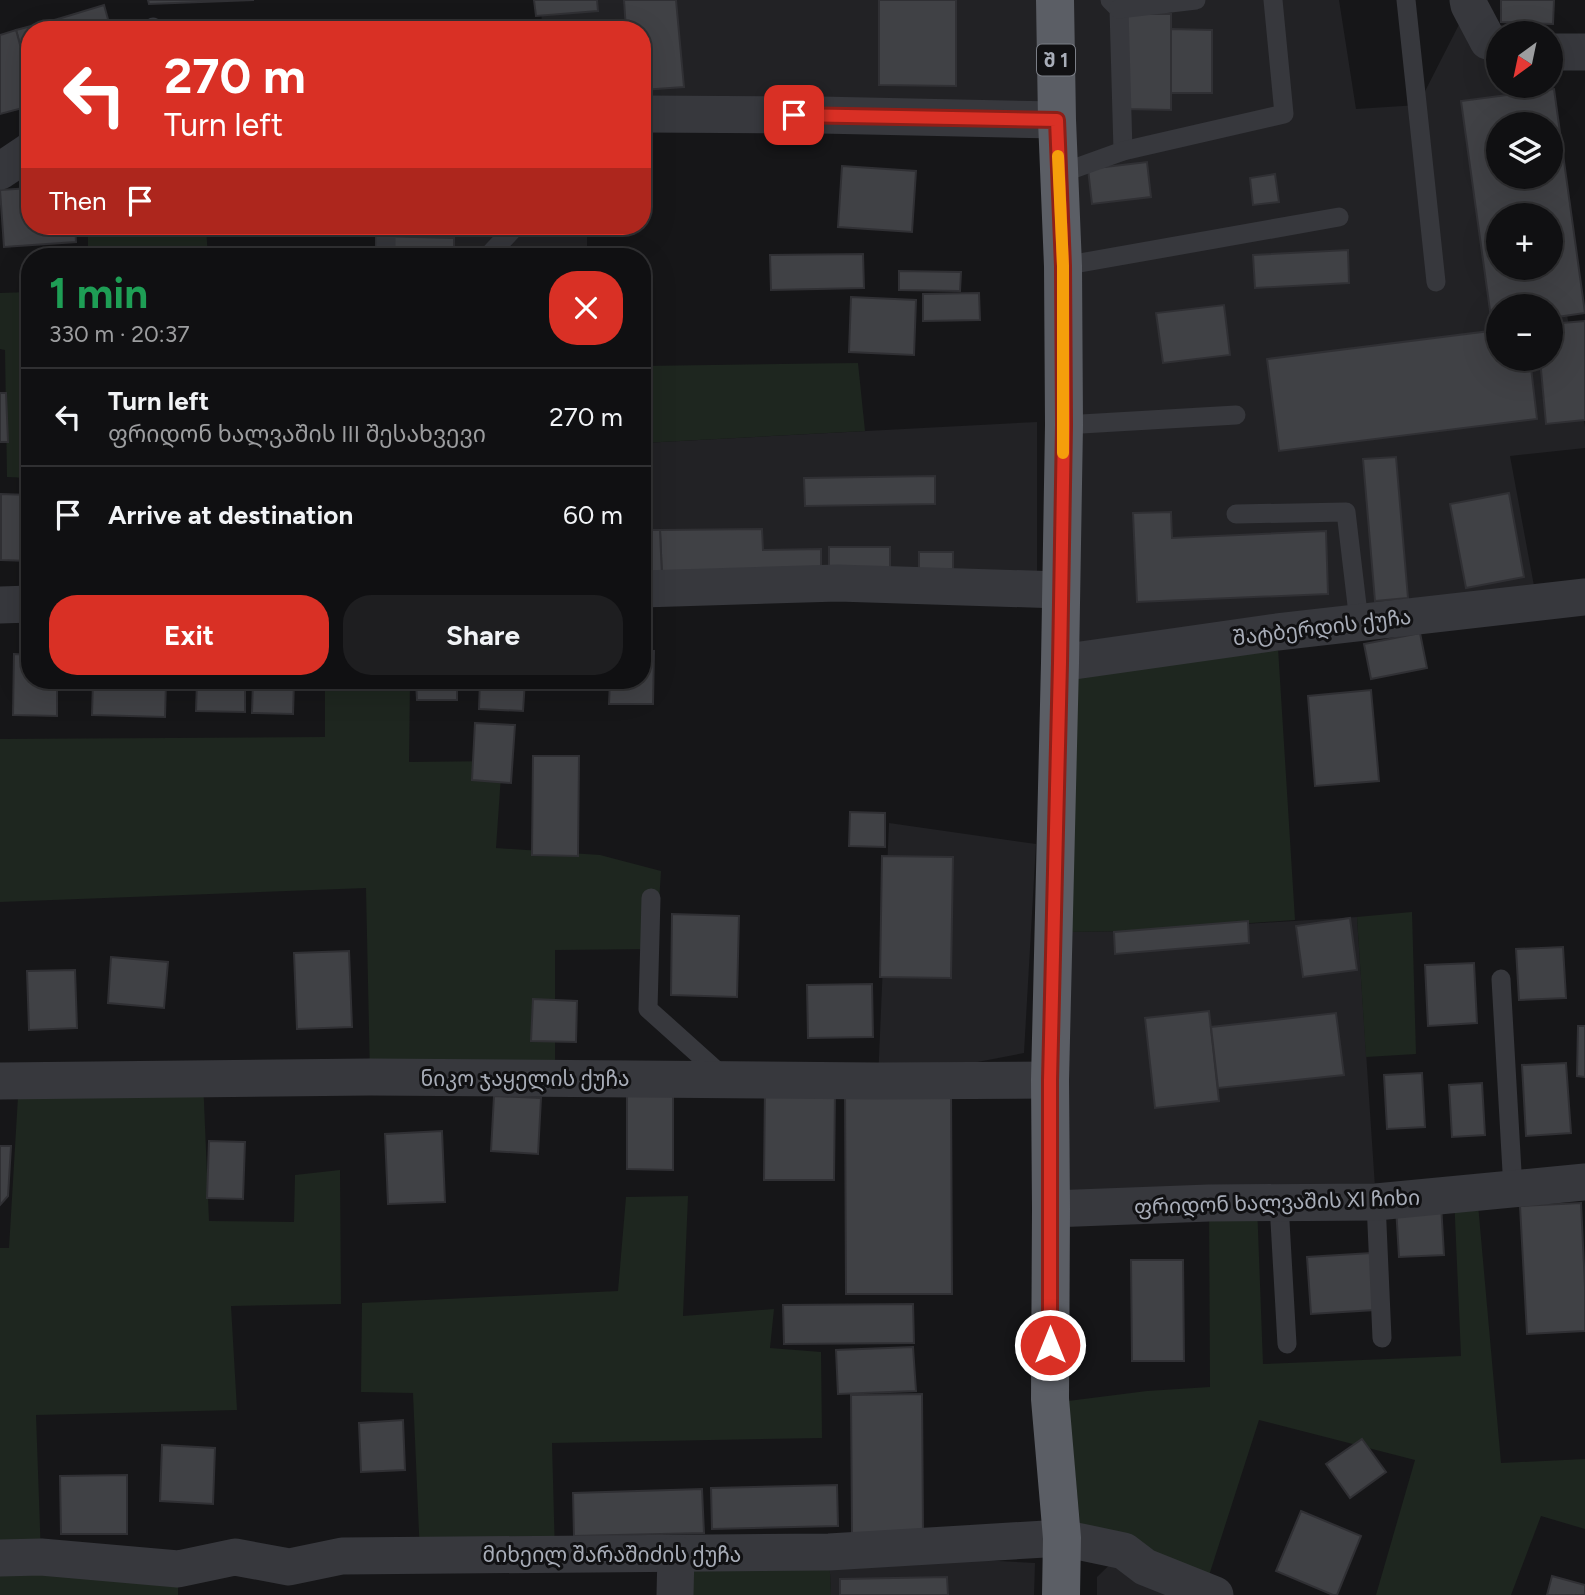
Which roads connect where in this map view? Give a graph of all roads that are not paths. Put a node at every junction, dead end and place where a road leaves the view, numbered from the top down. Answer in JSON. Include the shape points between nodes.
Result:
{"nodes":[{"id":1,"x":1055,"y":0,"type":"edge"},
{"id":2,"x":1196,"y":0,"type":"edge"},
{"id":3,"x":1273,"y":0,"type":"edge"},
{"id":4,"x":1406,"y":0,"type":"edge"},
{"id":5,"x":1468,"y":0,"type":"edge"},
{"id":6,"x":1114,"y":4,"type":"edge"},
{"id":7,"x":1486,"y":37,"type":"edge"},
{"id":8,"x":1563,"y":52,"type":"edge"},
{"id":9,"x":1585,"y":52,"type":"edge"},
{"id":10,"x":651,"y":114,"type":"edge"},
{"id":11,"x":1057,"y":120,"type":"junction"},
{"id":12,"x":1123,"y":151,"type":"junction"},
{"id":13,"x":21,"y":157,"type":"edge"},
{"id":14,"x":0,"y":171,"type":"edge"},
{"id":15,"x":1059,"y":174,"type":"junction"},
{"id":16,"x":1339,"y":217,"type":"dead end"},
{"id":17,"x":508,"y":235,"type":"edge"},
{"id":18,"x":495,"y":248,"type":"edge"},
{"id":19,"x":1063,"y":266,"type":"junction"},
{"id":20,"x":1436,"y":282,"type":"dead end"},
{"id":21,"x":1236,"y":415,"type":"dead end"},
{"id":22,"x":1064,"y":425,"type":"junction"},
{"id":23,"x":1236,"y":514,"type":"dead end"},
{"id":24,"x":651,"y":589,"type":"edge"},
{"id":25,"x":1060,"y":590,"type":"junction"},
{"id":26,"x":1585,"y":597,"type":"edge"},
{"id":27,"x":21,"y":604,"type":"edge"},
{"id":28,"x":0,"y":605,"type":"edge"},
{"id":29,"x":1359,"y":622,"type":"junction"},
{"id":30,"x":1060,"y":663,"type":"junction"},
{"id":31,"x":651,"y":898,"type":"dead end"},
{"id":32,"x":1501,"y":979,"type":"dead end"},
{"id":33,"x":727,"y":1079,"type":"junction"},
{"id":34,"x":0,"y":1080,"type":"edge"},
{"id":35,"x":1050,"y":1080,"type":"junction"},
{"id":36,"x":1585,"y":1182,"type":"edge"},
{"id":37,"x":1513,"y":1189,"type":"junction"},
{"id":38,"x":1376,"y":1202,"type":"junction"},
{"id":39,"x":1279,"y":1204,"type":"junction"},
{"id":40,"x":1051,"y":1209,"type":"junction"},
{"id":41,"x":1382,"y":1338,"type":"dead end"},
{"id":42,"x":1287,"y":1344,"type":"dead end"},
{"id":43,"x":1062,"y":1538,"type":"junction"},
{"id":44,"x":676,"y":1555,"type":"junction"},
{"id":45,"x":0,"y":1558,"type":"edge"},
{"id":46,"x":289,"y":1581,"type":"edge"},
{"id":47,"x":676,"y":1595,"type":"edge"},
{"id":48,"x":1061,"y":1595,"type":"edge"},
{"id":49,"x":1215,"y":1595,"type":"edge"}],
"edges":[{"from":1,"to":11,"type":"highway","number":"შ 1"},
{"from":2,"to":6,"type":"lane"},
{"from":3,"to":12,"type":"lane","via":[[1284,114]]},
{"from":4,"to":20,"type":"lane"},
{"from":5,"to":7,"type":"street"},
{"from":6,"to":12,"type":"lane"},
{"from":8,"to":9,"type":"street"},
{"from":10,"to":11,"type":"street"},
{"from":11,"to":15,"type":"highway","number":"შ 1"},
{"from":12,"to":15,"type":"lane"},
{"from":13,"to":14,"type":"street"},
{"from":15,"to":19,"type":"highway","number":"შ 1"},
{"from":16,"to":19,"type":"lane"},
{"from":17,"to":18,"type":"lane"},
{"from":19,"to":22,"type":"highway","number":"შ 1"},
{"from":21,"to":22,"type":"lane"},
{"from":22,"to":25,"type":"highway","number":"შ 1"},
{"from":23,"to":29,"type":"lane","via":[[1346,512]]},
{"from":24,"to":25,"type":"street","via":[[838,583]]},
{"from":25,"to":30,"type":"highway","number":"შ 1"},
{"from":26,"to":29,"type":"street","name":"შატბერდის ქუჩა"},
{"from":27,"to":28,"type":"street"},
{"from":29,"to":30,"type":"street","name":"შატბერდის ქუჩა"},
{"from":30,"to":35,"type":"highway","number":"შ 1"},
{"from":31,"to":33,"type":"lane","via":[[648,1009]]},
{"from":32,"to":37,"type":"lane"},
{"from":33,"to":34,"type":"street","name":"ნიკო ჯაყელის ქუჩა"},
{"from":33,"to":35,"type":"street","name":"ნიკო ჯაყელის ქუჩა"},
{"from":35,"to":40,"type":"highway","number":"შ 1"},
{"from":36,"to":37,"type":"street","name":"ფრიდონ ხალვაშის XI ჩიხი"},
{"from":37,"to":38,"type":"street","name":"ფრიდონ ხალვაშის XI ჩიხი"},
{"from":38,"to":39,"type":"street","name":"ფრიდონ ხალვაშის XI ჩიხი"},
{"from":38,"to":41,"type":"lane"},
{"from":39,"to":40,"type":"street","name":"ფრიდონ ხალვაშის XI ჩიხი"},
{"from":39,"to":42,"type":"lane"},
{"from":40,"to":43,"type":"highway","number":"შ 1","via":[[1050,1399]]},
{"from":43,"to":44,"type":"street","name":"მიხეილ შარაშიძის ქუჩა","via":[[829,1552]]},
{"from":43,"to":48,"type":"highway","number":"შ 1"},
{"from":43,"to":49,"type":"street","name":"მიხეილ შარაშიძის ქუჩა","via":[[1124,1551],[1145,1567]]},
{"from":44,"to":46,"type":"street","name":"მიხეილ შარაშიძის ქუჩა","via":[[342,1556]]},
{"from":44,"to":47,"type":"street"},
{"from":45,"to":46,"type":"street","name":"მიხეილ შარაშიძის ქუჩა","via":[[178,1569],[235,1557]]}]}
